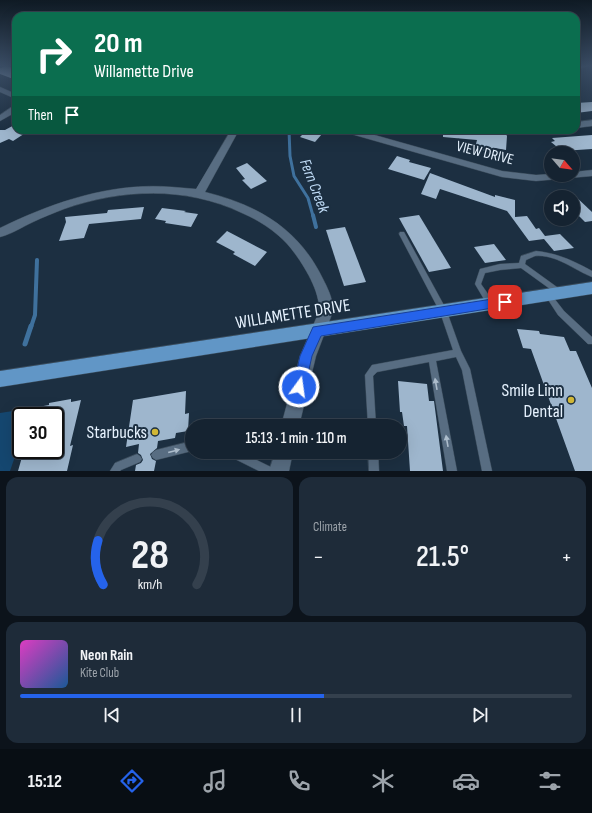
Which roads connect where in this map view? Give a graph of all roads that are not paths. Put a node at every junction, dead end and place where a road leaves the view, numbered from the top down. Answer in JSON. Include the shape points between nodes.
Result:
{"nodes":[{"id":1,"x":0,"y":89,"type":"edge"},
{"id":2,"x":12,"y":95,"type":"edge"},
{"id":3,"x":12,"y":111,"type":"edge"},
{"id":4,"x":0,"y":119,"type":"edge"},
{"id":5,"x":592,"y":123,"type":"edge"},
{"id":6,"x":580,"y":124,"type":"edge"},
{"id":7,"x":234,"y":134,"type":"edge"},
{"id":8,"x":360,"y":134,"type":"edge"},
{"id":9,"x":592,"y":173,"type":"edge"},
{"id":10,"x":580,"y":174,"type":"edge"},
{"id":11,"x":544,"y":177,"type":"edge"},
{"id":12,"x":200,"y":192,"type":"junction"},
{"id":13,"x":0,"y":233,"type":"edge"},
{"id":14,"x":402,"y":234,"type":"dead end"},
{"id":15,"x":522,"y":265,"type":"junction"},
{"id":16,"x":592,"y":274,"type":"edge"},
{"id":17,"x":592,"y":288,"type":"edge"},
{"id":18,"x":554,"y":294,"type":"junction"},
{"id":19,"x":491,"y":304,"type":"junction"},
{"id":20,"x":443,"y":311,"type":"junction"},
{"id":21,"x":317,"y":331,"type":"junction"},
{"id":22,"x":591,"y":341,"type":"dead end"},
{"id":23,"x":458,"y":354,"type":"junction"},
{"id":24,"x":432,"y":358,"type":"junction"},
{"id":25,"x":0,"y":379,"type":"edge"},
{"id":26,"x":292,"y":419,"type":"edge"},
{"id":27,"x":371,"y":419,"type":"edge"},
{"id":28,"x":185,"y":448,"type":"edge"},
{"id":29,"x":156,"y":455,"type":"dead end"},
{"id":30,"x":137,"y":459,"type":"dead end"},
{"id":31,"x":245,"y":459,"type":"edge"},
{"id":32,"x":282,"y":459,"type":"edge"},
{"id":33,"x":373,"y":459,"type":"edge"},
{"id":34,"x":115,"y":471,"type":"edge"},
{"id":35,"x":270,"y":471,"type":"edge"},
{"id":36,"x":279,"y":471,"type":"edge"},
{"id":37,"x":374,"y":471,"type":"edge"},
{"id":38,"x":452,"y":471,"type":"edge"},
{"id":39,"x":487,"y":471,"type":"edge"}],
"edges":[{"from":1,"to":2,"type":"street"},
{"from":3,"to":4,"type":"street"},
{"from":5,"to":6,"type":"street"},
{"from":7,"to":12,"type":"street"},
{"from":8,"to":11,"type":"street","name":"VIEW DRIVE","via":[[502,174]]},
{"from":9,"to":10,"type":"street","name":"VIEW DRIVE"},
{"from":12,"to":13,"type":"street","via":[[154,190],[93,197],[49,210]]},
{"from":12,"to":21,"type":"street","via":[[244,208],[281,231],[294,245],[313,271],[326,309]]},
{"from":14,"to":20,"type":"lane"},
{"from":15,"to":16,"type":"lane","via":[[523,258],[537,253],[553,256]]},
{"from":15,"to":18,"type":"lane"},
{"from":15,"to":19,"type":"lane","via":[[482,271],[478,284]]},
{"from":17,"to":18,"type":"main road","name":"WILLAMETTE DRIVE"},
{"from":18,"to":19,"type":"main road","name":"WILLAMETTE DRIVE"},
{"from":18,"to":22,"type":"lane","via":[[561,313]]},
{"from":19,"to":20,"type":"main road","name":"WILLAMETTE DRIVE"},
{"from":20,"to":21,"type":"main road","name":"WILLAMETTE DRIVE"},
{"from":20,"to":23,"type":"lane"},
{"from":21,"to":25,"type":"main road","name":"WILLAMETTE DRIVE"},
{"from":21,"to":26,"type":"street","via":[[306,356]]},
{"from":23,"to":24,"type":"lane"},
{"from":23,"to":39,"type":"lane","via":[[466,369]]},
{"from":24,"to":27,"type":"lane","via":[[376,368],[368,374]]},
{"from":38,"to":24,"type":"lane","one_way":true},
{"from":29,"to":28,"type":"lane","one_way":true},
{"from":30,"to":34,"type":"lane","via":[[118,466]]},
{"from":31,"to":35,"type":"lane"},
{"from":32,"to":36,"type":"street"},
{"from":33,"to":37,"type":"lane"}]}
